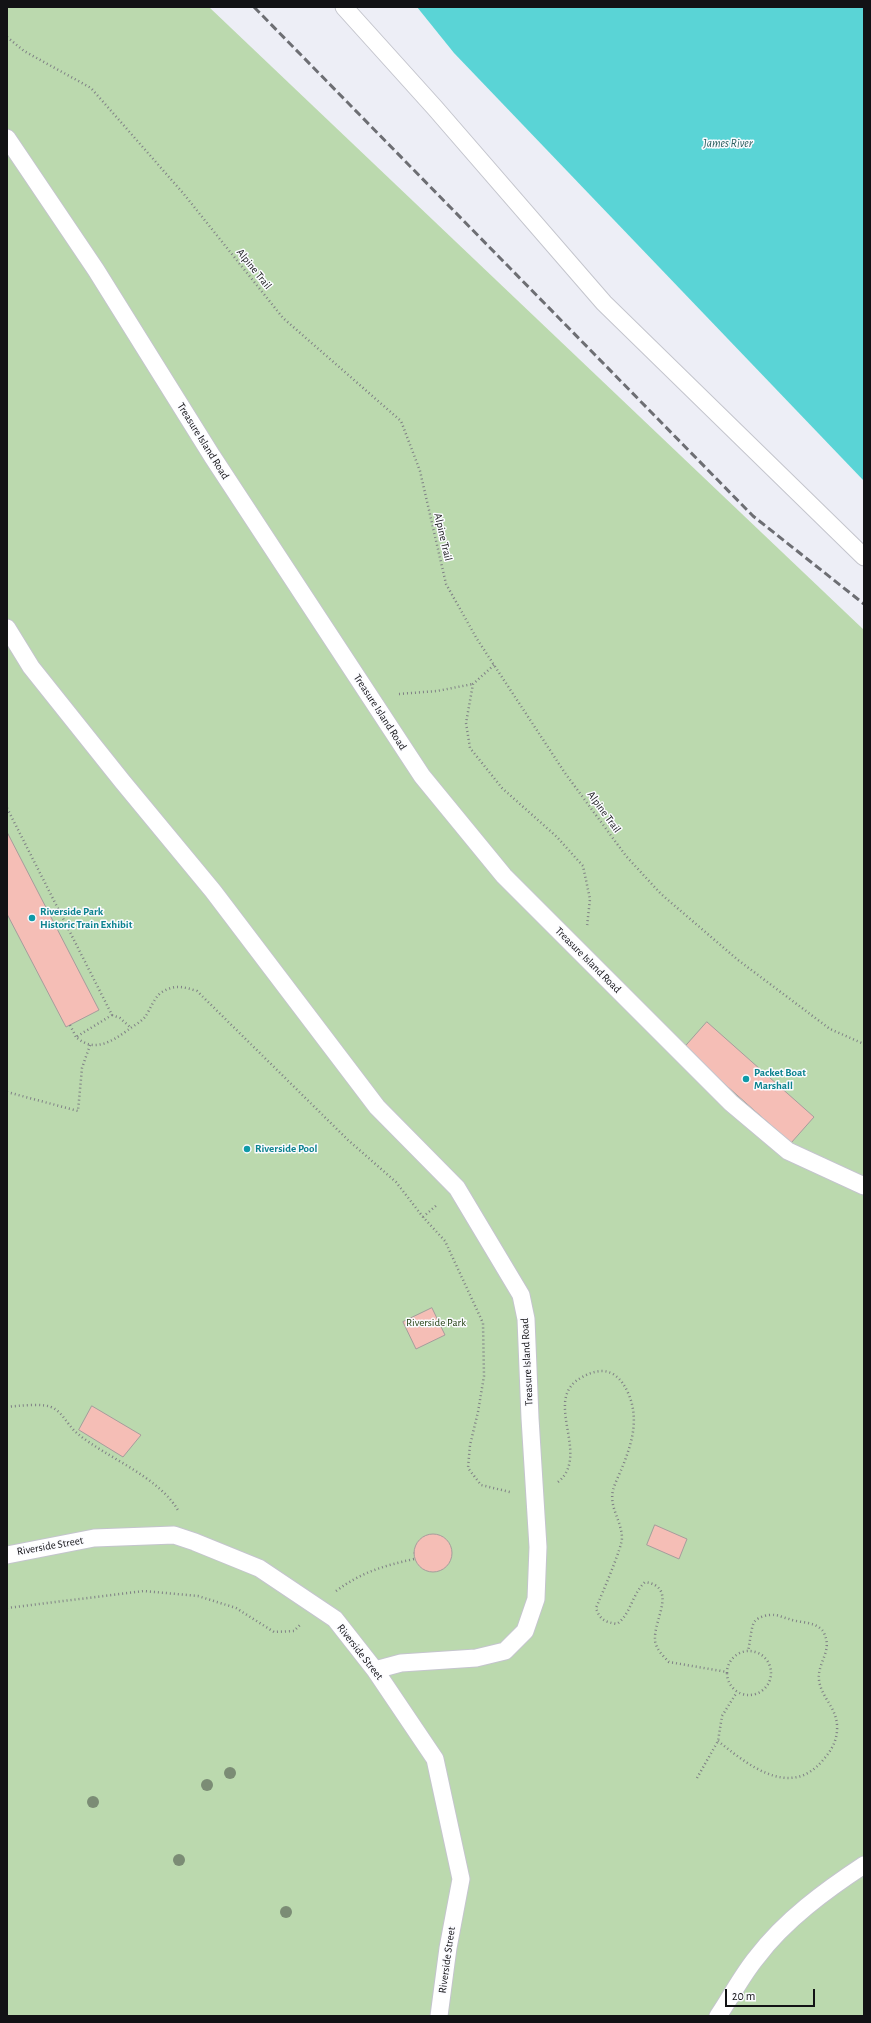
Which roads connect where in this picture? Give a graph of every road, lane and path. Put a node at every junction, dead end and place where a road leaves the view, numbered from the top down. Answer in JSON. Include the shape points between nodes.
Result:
{"nodes":[{"id":1,"x":344,"y":7,"type":"edge"},
{"id":2,"x":7,"y":37,"type":"edge"},
{"id":3,"x":7,"y":138,"type":"edge"},
{"id":4,"x":864,"y":557,"type":"edge"},
{"id":5,"x":7,"y":628,"type":"edge"},
{"id":6,"x":494,"y":665,"type":"junction"},
{"id":7,"x":473,"y":684,"type":"junction"},
{"id":8,"x":371,"y":697,"type":"junction"},
{"id":9,"x":7,"y":808,"type":"edge"},
{"id":10,"x":576,"y":948,"type":"junction"},
{"id":11,"x":112,"y":1015,"type":"junction"},
{"id":12,"x":70,"y":1025,"type":"dead end"},
{"id":13,"x":131,"y":1028,"type":"junction"},
{"id":14,"x":76,"y":1037,"type":"junction"},
{"id":15,"x":864,"y":1044,"type":"edge"},
{"id":16,"x":90,"y":1045,"type":"junction"},
{"id":17,"x":7,"y":1092,"type":"edge"},
{"id":18,"x":864,"y":1186,"type":"edge"},
{"id":19,"x":7,"y":1407,"type":"edge"},
{"id":20,"x":534,"y":1494,"type":"junction"},
{"id":21,"x":195,"y":1542,"type":"junction"},
{"id":22,"x":7,"y":1555,"type":"edge"},
{"id":23,"x":414,"y":1559,"type":"dead end"},
{"id":24,"x":7,"y":1608,"type":"edge"},
{"id":25,"x":318,"y":1608,"type":"junction"},
{"id":26,"x":748,"y":1651,"type":"junction"},
{"id":27,"x":375,"y":1670,"type":"junction"},
{"id":28,"x":726,"y":1672,"type":"junction"},
{"id":29,"x":737,"y":1692,"type":"junction"},
{"id":30,"x":718,"y":1741,"type":"junction"},
{"id":31,"x":697,"y":1778,"type":"dead end"},
{"id":32,"x":864,"y":1864,"type":"edge"},
{"id":33,"x":439,"y":2016,"type":"edge"},
{"id":34,"x":718,"y":2016,"type":"edge"}],
"edges":[{"from":1,"to":4,"type":"lane","via":[[604,303]]},
{"from":2,"to":6,"type":"path","name":"Alpine Trail","via":[[24,51],[91,88],[183,193],[283,318],[401,421],[420,471],[446,584]]},
{"from":3,"to":8,"type":"lane","name":"Treasure Island Road","via":[[96,270],[212,456]]},
{"from":5,"to":20,"type":"lane","name":"Treasure Island Road","via":[[31,667],[213,891],[377,1107],[457,1188],[521,1295],[526,1319]]},
{"from":6,"to":7,"type":"path"},
{"from":6,"to":15,"type":"path","name":"Alpine Trail","via":[[565,773],[626,856],[661,894],[738,960],[830,1029]]},
{"from":7,"to":8,"type":"path","via":[[437,691]]},
{"from":7,"to":10,"type":"path","via":[[466,723],[470,748],[502,788],[557,837],[583,866],[590,899],[589,923]]},
{"from":8,"to":10,"type":"lane","name":"Treasure Island Road","via":[[422,776],[504,876]]},
{"from":9,"to":11,"type":"path"},
{"from":10,"to":18,"type":"lane","name":"Treasure Island Road","via":[[731,1104],[788,1151]]},
{"from":11,"to":13,"type":"path","via":[[120,1018]]},
{"from":11,"to":14,"type":"path"},
{"from":12,"to":14,"type":"path"},
{"from":13,"to":16,"type":"path","via":[[100,1046]]},
{"from":13,"to":20,"type":"path","via":[[144,1019],[160,992],[179,986],[197,991],[348,1140],[396,1182],[445,1241],[483,1323],[484,1376],[468,1468],[481,1485],[516,1494]]},
{"from":14,"to":16,"type":"path"},
{"from":16,"to":17,"type":"path","via":[[82,1068],[78,1111]]},
{"from":19,"to":21,"type":"path","via":[[38,1405],[55,1408],[77,1434],[159,1489],[176,1506]]},
{"from":20,"to":27,"type":"lane","name":"Treasure Island Road","via":[[538,1547],[536,1599],[525,1631],[505,1650],[476,1658],[401,1664]]},
{"from":20,"to":28,"type":"path","via":[[564,1478],[569,1465],[571,1453],[565,1413],[569,1390],[574,1383],[598,1371],[608,1371],[619,1378],[626,1388],[635,1416],[632,1438],[613,1490],[612,1505],[622,1539],[596,1608],[605,1622],[617,1624],[624,1619],[638,1588],[645,1582],[654,1584],[660,1588],[663,1597],[655,1639],[662,1655],[669,1662]]},
{"from":21,"to":22,"type":"lane","name":"Riverside Street","via":[[174,1536],[94,1538]]},
{"from":21,"to":25,"type":"lane","name":"Riverside Street","via":[[259,1568]]},
{"from":23,"to":25,"type":"path","via":[[381,1567],[354,1578],[331,1594]]},
{"from":24,"to":25,"type":"path","via":[[144,1591],[198,1596],[236,1608],[274,1632],[294,1631]]},
{"from":25,"to":27,"type":"lane","name":"Riverside Street","via":[[335,1619]]},
{"from":26,"to":28,"type":"path","via":[[733,1657]]},
{"from":26,"to":29,"type":"path","via":[[757,1652],[769,1663],[770,1679],[761,1692],[753,1695]]},
{"from":26,"to":30,"type":"path","via":[[753,1623],[758,1618],[774,1615],[817,1626],[824,1632],[828,1647],[818,1678],[820,1688],[836,1714],[836,1741],[829,1754],[815,1769],[802,1776],[788,1777],[769,1776]]},
{"from":27,"to":33,"type":"lane","name":"Riverside Street","via":[[435,1759],[461,1879]]},
{"from":28,"to":29,"type":"path","via":[[729,1683]]},
{"from":29,"to":30,"type":"path","via":[[722,1716]]},
{"from":30,"to":31,"type":"path"},
{"from":32,"to":34,"type":"lane","via":[[786,1925],[757,1957]]}]}
